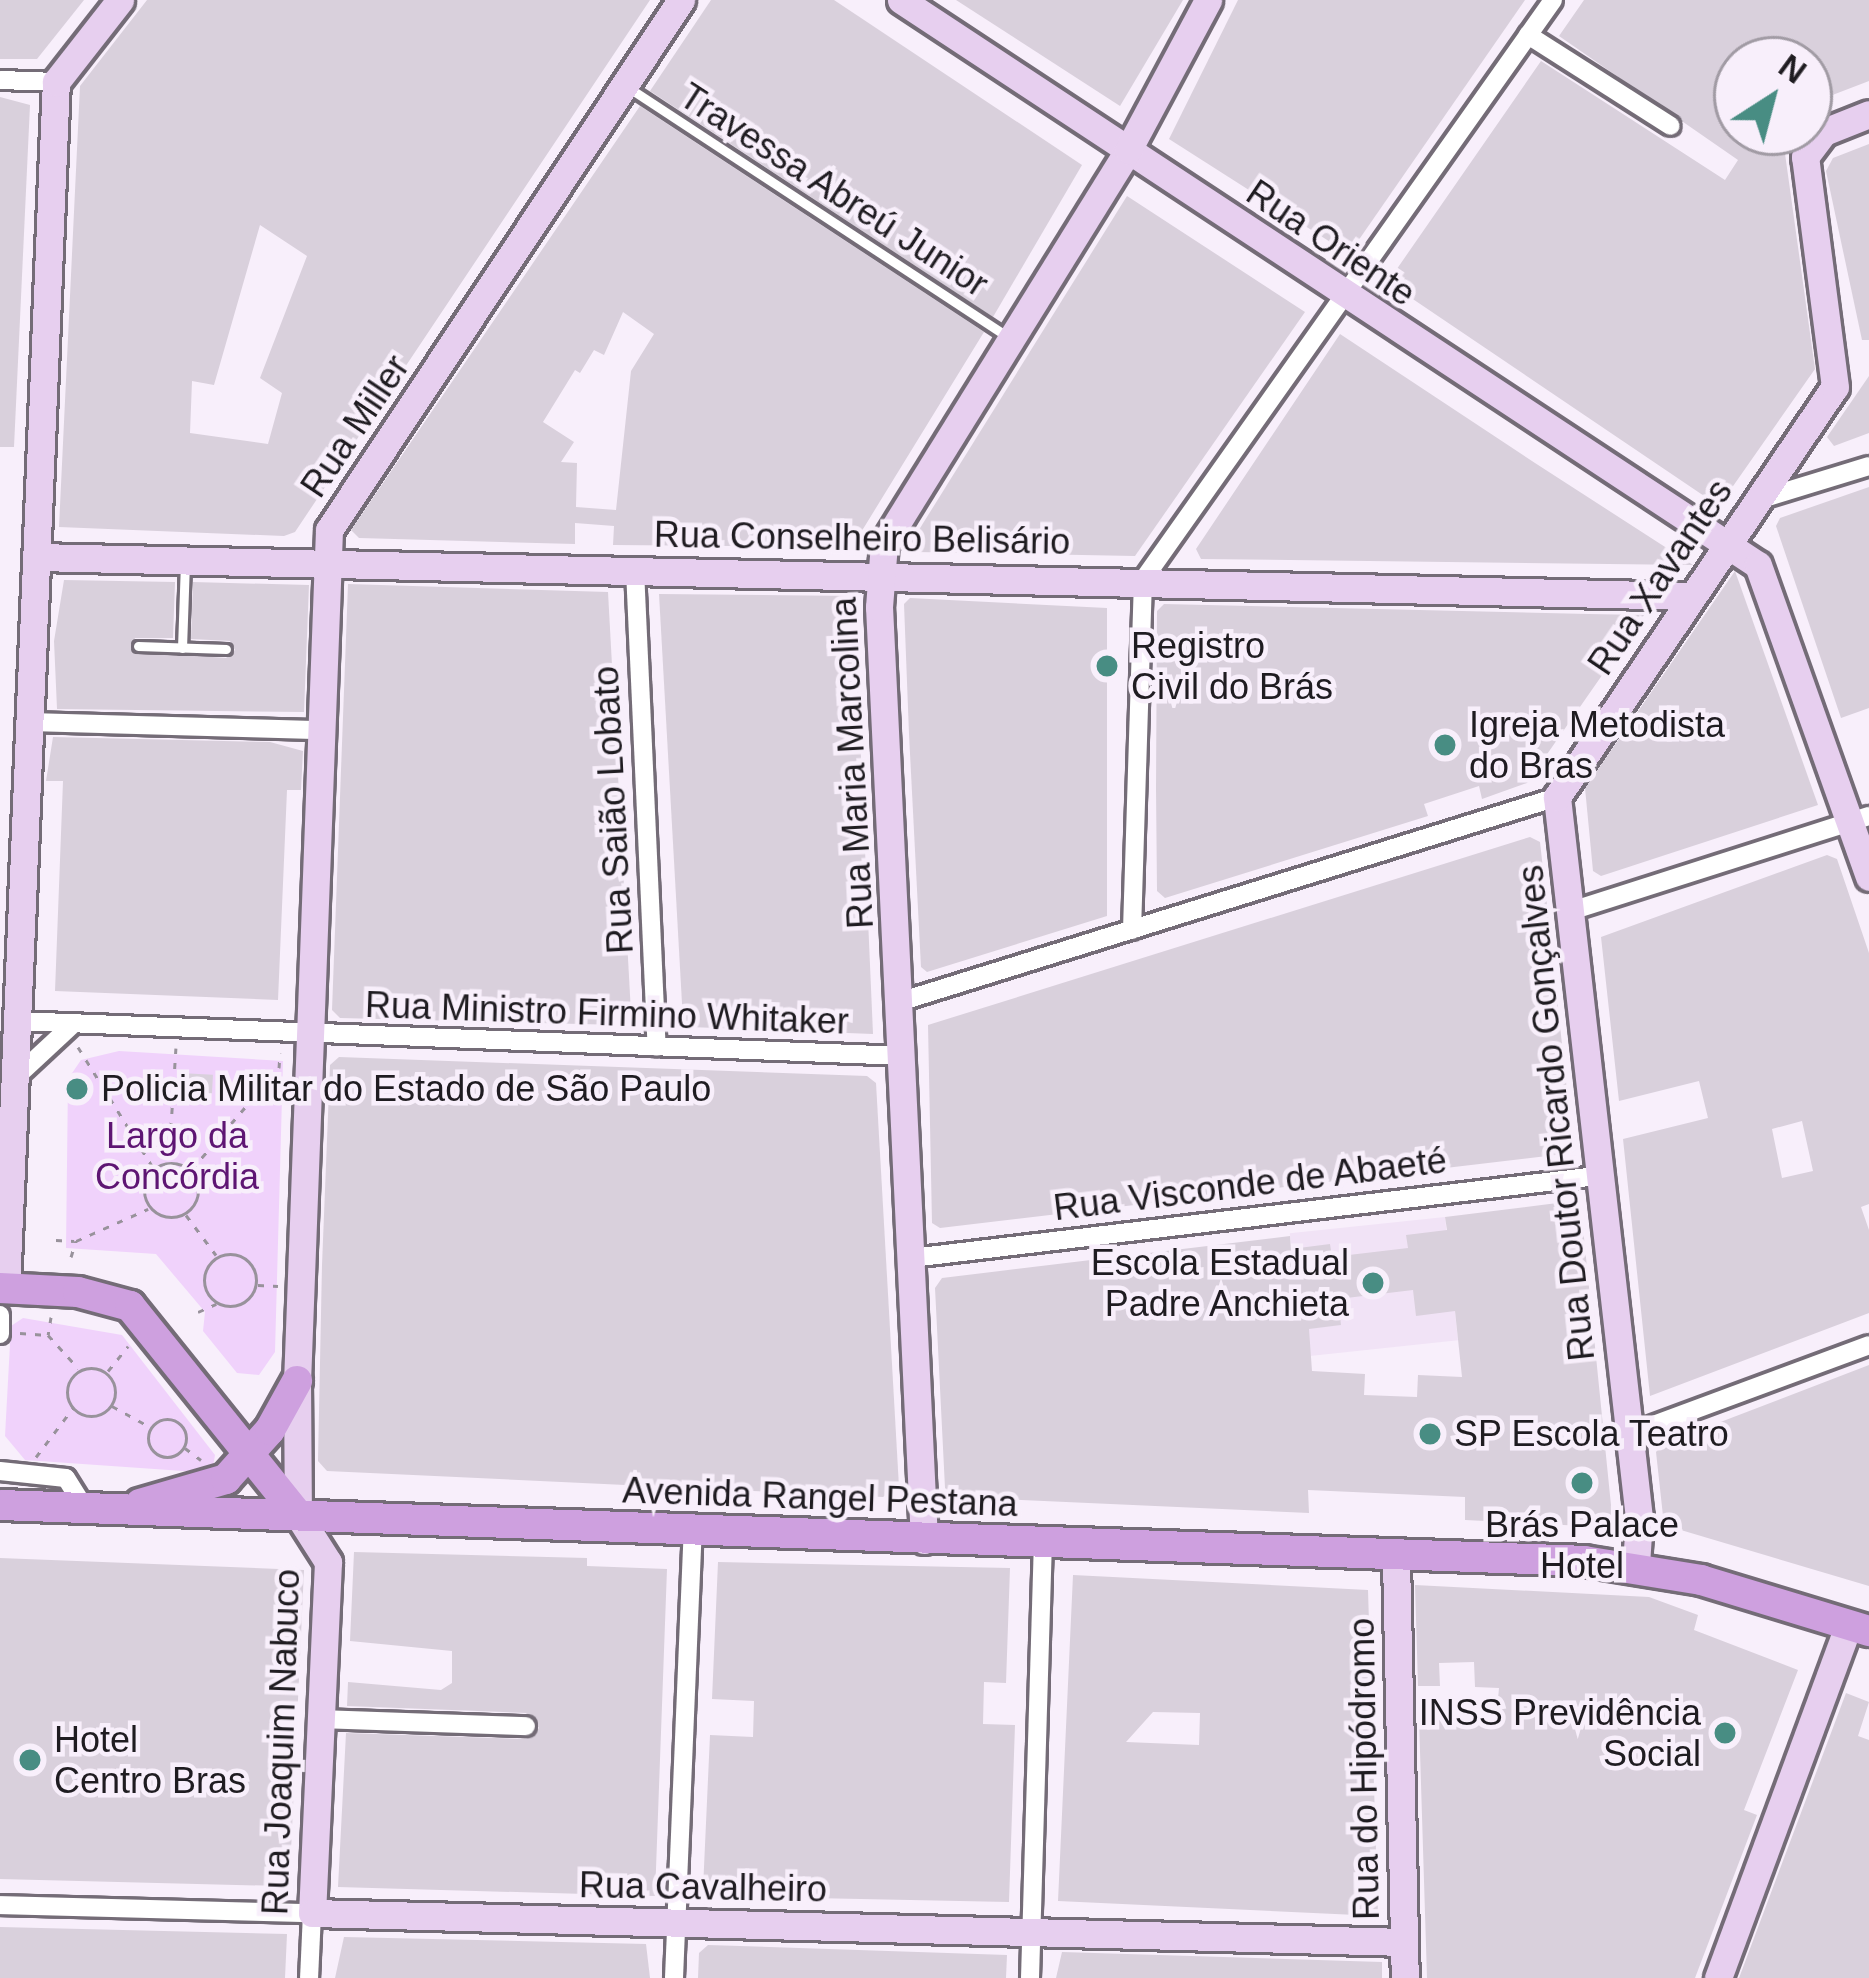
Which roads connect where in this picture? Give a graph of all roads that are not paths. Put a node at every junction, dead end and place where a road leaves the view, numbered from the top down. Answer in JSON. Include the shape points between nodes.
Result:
{"nodes":[{"id":1,"x":120,"y":0,"type":"edge"},
{"id":2,"x":681,"y":0,"type":"edge"},
{"id":3,"x":901,"y":0,"type":"edge"},
{"id":4,"x":1208,"y":0,"type":"edge"},
{"id":5,"x":1552,"y":0,"type":"edge"},
{"id":6,"x":1528,"y":34,"type":"junction"},
{"id":7,"x":0,"y":80,"type":"edge"},
{"id":8,"x":56,"y":82,"type":"junction"},
{"id":9,"x":626,"y":86,"type":"junction"},
{"id":10,"x":1869,"y":115,"type":"edge"},
{"id":11,"x":1671,"y":126,"type":"dead end"},
{"id":12,"x":1128,"y":150,"type":"junction"},
{"id":13,"x":1346,"y":297,"type":"junction"},
{"id":14,"x":1012,"y":340,"type":"junction"},
{"id":15,"x":1869,"y":466,"type":"edge"},
{"id":16,"x":1754,"y":501,"type":"junction"},
{"id":17,"x":1722,"y":543,"type":"junction"},
{"id":18,"x":37,"y":557,"type":"junction"},
{"id":19,"x":186,"y":559,"type":"junction"},
{"id":20,"x":329,"y":562,"type":"junction"},
{"id":21,"x":635,"y":570,"type":"junction"},
{"id":22,"x":880,"y":572,"type":"junction"},
{"id":23,"x":1143,"y":580,"type":"junction"},
{"id":24,"x":1687,"y":596,"type":"junction"},
{"id":25,"x":138,"y":646,"type":"dead end"},
{"id":26,"x":182,"y":648,"type":"junction"},
{"id":27,"x":226,"y":649,"type":"dead end"},
{"id":28,"x":30,"y":722,"type":"junction"},
{"id":29,"x":323,"y":730,"type":"junction"},
{"id":30,"x":1557,"y":797,"type":"junction"},
{"id":31,"x":1860,"y":819,"type":"edge"},
{"id":32,"x":12,"y":874,"type":"edge"},
{"id":33,"x":1869,"y":877,"type":"edge"},
{"id":34,"x":1571,"y":911,"type":"junction"},
{"id":35,"x":1132,"y":930,"type":"junction"},
{"id":36,"x":899,"y":1002,"type":"junction"},
{"id":37,"x":17,"y":1021,"type":"junction"},
{"id":38,"x":70,"y":1026,"type":"junction"},
{"id":39,"x":310,"y":1036,"type":"junction"},
{"id":40,"x":657,"y":1046,"type":"junction"},
{"id":41,"x":902,"y":1056,"type":"junction"},
{"id":42,"x":15,"y":1078,"type":"junction"},
{"id":43,"x":1597,"y":1176,"type":"junction"},
{"id":44,"x":912,"y":1258,"type":"junction"},
{"id":45,"x":3,"y":1296,"type":"edge"},
{"id":46,"x":1869,"y":1345,"type":"edge"},
{"id":47,"x":297,"y":1381,"type":"junction"},
{"id":48,"x":1629,"y":1434,"type":"junction"},
{"id":49,"x":0,"y":1456,"type":"edge"},
{"id":50,"x":251,"y":1456,"type":"junction"},
{"id":51,"x":16,"y":1469,"type":"edge"},
{"id":52,"x":0,"y":1505,"type":"edge"},
{"id":53,"x":85,"y":1508,"type":"junction"},
{"id":54,"x":129,"y":1510,"type":"junction"},
{"id":55,"x":298,"y":1515,"type":"junction"},
{"id":56,"x":693,"y":1531,"type":"junction"},
{"id":57,"x":924,"y":1540,"type":"junction"},
{"id":58,"x":1043,"y":1545,"type":"junction"},
{"id":59,"x":1396,"y":1558,"type":"junction"},
{"id":60,"x":1636,"y":1565,"type":"junction"},
{"id":61,"x":1859,"y":1627,"type":"edge"},
{"id":62,"x":321,"y":1719,"type":"junction"},
{"id":63,"x":526,"y":1726,"type":"dead end"},
{"id":64,"x":0,"y":1905,"type":"edge"},
{"id":65,"x":312,"y":1913,"type":"junction"},
{"id":66,"x":677,"y":1922,"type":"junction"},
{"id":67,"x":1031,"y":1931,"type":"junction"},
{"id":68,"x":1404,"y":1942,"type":"junction"},
{"id":69,"x":309,"y":1978,"type":"edge"},
{"id":70,"x":674,"y":1978,"type":"edge"},
{"id":71,"x":1030,"y":1978,"type":"edge"},
{"id":72,"x":1405,"y":1978,"type":"edge"},
{"id":73,"x":1718,"y":1978,"type":"edge"}],
"edges":[{"from":1,"to":8,"type":"street"},
{"from":2,"to":9,"type":"street","name":"Rua Miller"},
{"from":3,"to":12,"type":"street","name":"Rua Oriente"},
{"from":4,"to":12,"type":"street","name":"Rua Maria Marcolina"},
{"from":5,"to":6,"type":"street"},
{"from":6,"to":11,"type":"street"},
{"from":6,"to":13,"type":"street"},
{"from":7,"to":8,"type":"street"},
{"from":8,"to":18,"type":"street"},
{"from":9,"to":14,"type":"lane","name":"Travessa Abreú Junior"},
{"from":9,"to":20,"type":"street","name":"Rua Miller","via":[[332,524]]},
{"from":10,"to":16,"type":"street","name":"Rua Xavantes","via":[[1824,132],[1805,157],[1838,366],[1828,400]]},
{"from":12,"to":13,"type":"street","name":"Rua Oriente"},
{"from":12,"to":14,"type":"street","name":"Rua Maria Marcolina"},
{"from":13,"to":17,"type":"street","name":"Rua Oriente"},
{"from":13,"to":23,"type":"street"},
{"from":14,"to":22,"type":"street","name":"Rua Maria Marcolina","via":[[884,544]]},
{"from":15,"to":16,"type":"street"},
{"from":16,"to":17,"type":"street","name":"Rua Xavantes"},
{"from":17,"to":24,"type":"street","name":"Rua Xavantes"},
{"from":17,"to":31,"type":"street","name":"Rua Oriente","via":[[1758,565],[1770,584]]},
{"from":18,"to":19,"type":"street","name":"Rua Conselheiro Belisário"},
{"from":18,"to":28,"type":"street"},
{"from":19,"to":20,"type":"street","name":"Rua Conselheiro Belisário"},
{"from":19,"to":26,"type":"lane"},
{"from":20,"to":21,"type":"street","name":"Rua Conselheiro Belisário"},
{"from":20,"to":29,"type":"street","name":"Rua Miller"},
{"from":21,"to":22,"type":"street","name":"Rua Conselheiro Belisário"},
{"from":21,"to":40,"type":"street","name":"Rua Saião Lobato"},
{"from":22,"to":23,"type":"street","name":"Rua Conselheiro Belisário"},
{"from":22,"to":36,"type":"street","name":"Rua Maria Marcolina"},
{"from":23,"to":24,"type":"street","name":"Rua Conselheiro Belisário"},
{"from":23,"to":35,"type":"street"},
{"from":24,"to":30,"type":"street","name":"Rua Xavantes"},
{"from":25,"to":26,"type":"lane"},
{"from":26,"to":27,"type":"lane"},
{"from":28,"to":29,"type":"street"},
{"from":28,"to":32,"type":"street"},
{"from":29,"to":39,"type":"street","name":"Rua Miller"},
{"from":30,"to":34,"type":"street","name":"Rua Doutor Ricardo Gonçalves"},
{"from":30,"to":35,"type":"street"},
{"from":31,"to":33,"type":"street","name":"Rua Oriente"},
{"from":31,"to":34,"type":"street"},
{"from":32,"to":37,"type":"street"},
{"from":34,"to":43,"type":"street","name":"Rua Doutor Ricardo Gonçalves"},
{"from":35,"to":36,"type":"street"},
{"from":36,"to":41,"type":"street","name":"Rua Maria Marcolina"},
{"from":37,"to":38,"type":"street"},
{"from":37,"to":42,"type":"street"},
{"from":38,"to":39,"type":"street"},
{"from":38,"to":42,"type":"street"},
{"from":39,"to":40,"type":"street","name":"Rua Ministro Firmino Whitaker"},
{"from":39,"to":47,"type":"street"},
{"from":40,"to":41,"type":"street","name":"Rua Ministro Firmino Whitaker"},
{"from":41,"to":44,"type":"street","name":"Rua Maria Marcolina"},
{"from":42,"to":45,"type":"street"},
{"from":43,"to":44,"type":"street","name":"Rua Visconde de Abaeté"},
{"from":43,"to":48,"type":"street","name":"Rua Doutor Ricardo Gonçalves"},
{"from":44,"to":57,"type":"street","name":"Rua Maria Marcolina"},
{"from":45,"to":50,"type":"main road","via":[[78,1292],[130,1306]]},
{"from":46,"to":48,"type":"street"},
{"from":47,"to":50,"type":"main road"},
{"from":47,"to":55,"type":"street"},
{"from":48,"to":60,"type":"street","name":"Rua Doutor Ricardo Gonçalves"},
{"from":49,"to":51,"type":"street"},
{"from":50,"to":54,"type":"main road","via":[[226,1480]]},
{"from":50,"to":55,"type":"main road"},
{"from":51,"to":53,"type":"street","via":[[67,1478]]},
{"from":52,"to":53,"type":"main road","name":"Avenida Rangel Pestana"},
{"from":53,"to":54,"type":"main road","name":"Avenida Rangel Pestana"},
{"from":54,"to":55,"type":"main road","name":"Avenida Rangel Pestana"},
{"from":55,"to":56,"type":"main road","name":"Avenida Rangel Pestana"},
{"from":55,"to":62,"type":"street","name":"Rua Joaquim Nabuco","via":[[328,1562]]},
{"from":56,"to":57,"type":"main road","name":"Avenida Rangel Pestana"},
{"from":56,"to":66,"type":"street"},
{"from":57,"to":58,"type":"main road","name":"Avenida Rangel Pestana"},
{"from":58,"to":59,"type":"main road","name":"Avenida Rangel Pestana"},
{"from":58,"to":67,"type":"street"},
{"from":59,"to":60,"type":"main road","name":"Avenida Rangel Pestana"},
{"from":59,"to":68,"type":"street","name":"Rua do Hipódromo"},
{"from":60,"to":61,"type":"main road","name":"Avenida Rangel Pestana"},
{"from":61,"to":73,"type":"street"},
{"from":62,"to":63,"type":"street"},
{"from":62,"to":65,"type":"street","name":"Rua Joaquim Nabuco"},
{"from":64,"to":65,"type":"street","name":"Rua Cavalheiro"},
{"from":65,"to":66,"type":"street","name":"Rua Cavalheiro"},
{"from":65,"to":69,"type":"street","name":"Rua Joaquim Nabuco"},
{"from":66,"to":67,"type":"street","name":"Rua Cavalheiro"},
{"from":66,"to":70,"type":"street"},
{"from":67,"to":68,"type":"street","name":"Rua Cavalheiro"},
{"from":67,"to":71,"type":"street"},
{"from":68,"to":72,"type":"street","name":"Rua do Hipódromo"}]}
